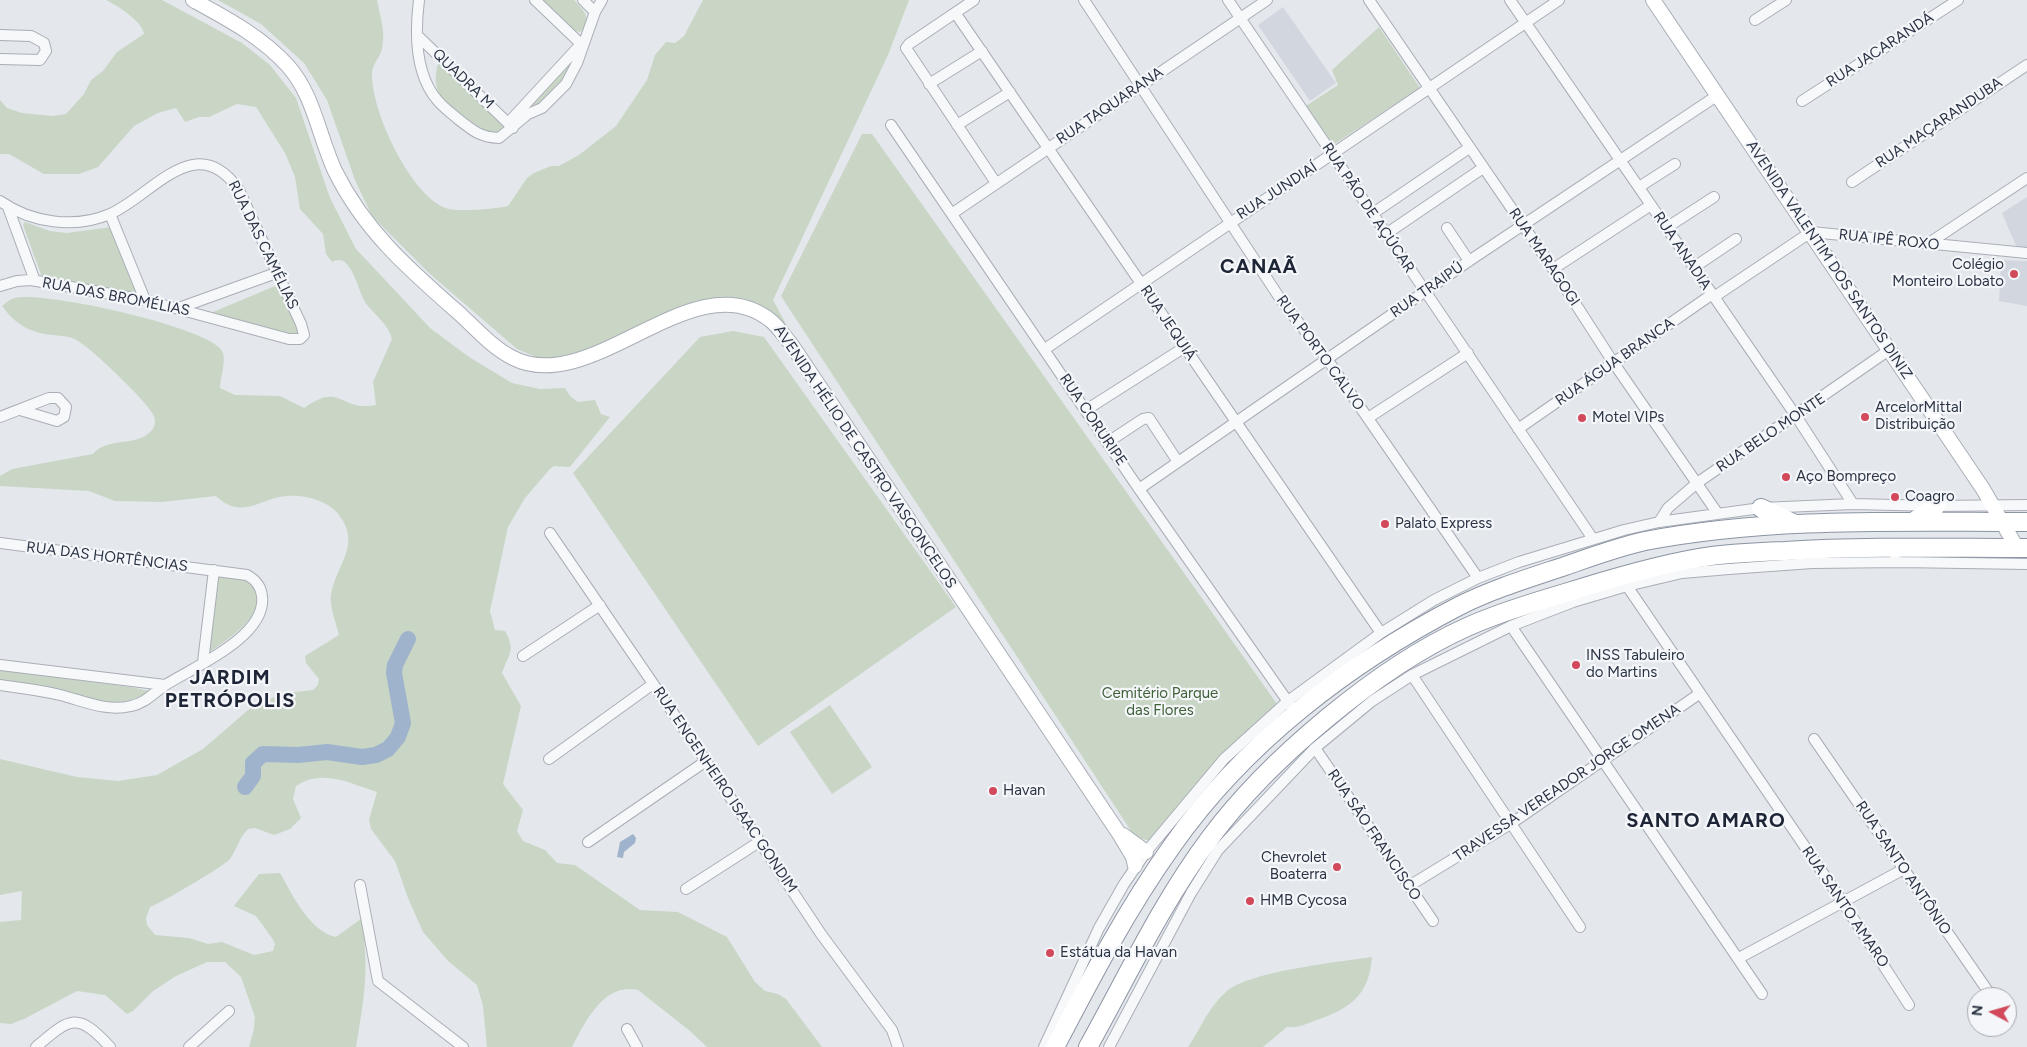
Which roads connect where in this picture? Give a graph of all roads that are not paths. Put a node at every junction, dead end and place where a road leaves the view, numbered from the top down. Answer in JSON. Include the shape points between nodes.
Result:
{"nodes":[{"id":1,"x":193,"y":0,"type":"edge"},
{"id":2,"x":419,"y":0,"type":"edge"},
{"id":3,"x":536,"y":0,"type":"edge"},
{"id":4,"x":583,"y":0,"type":"edge"},
{"id":5,"x":602,"y":0,"type":"edge"},
{"id":6,"x":974,"y":0,"type":"edge"},
{"id":7,"x":1084,"y":0,"type":"edge"},
{"id":8,"x":1228,"y":0,"type":"edge"},
{"id":9,"x":1267,"y":0,"type":"edge"},
{"id":10,"x":1369,"y":0,"type":"edge"},
{"id":11,"x":1510,"y":0,"type":"edge"},
{"id":12,"x":1559,"y":0,"type":"edge"},
{"id":13,"x":1653,"y":0,"type":"edge"},
{"id":14,"x":1786,"y":0,"type":"edge"},
{"id":15,"x":1958,"y":0,"type":"edge"},
{"id":16,"x":595,"y":12,"type":"junction"},
{"id":17,"x":956,"y":14,"type":"junction"},
{"id":18,"x":1240,"y":18,"type":"junction"},
{"id":19,"x":1755,"y":20,"type":"dead end"},
{"id":20,"x":1525,"y":22,"type":"junction"},
{"id":21,"x":590,"y":30,"type":"junction"},
{"id":22,"x":0,"y":35,"type":"edge"},
{"id":23,"x":418,"y":36,"type":"junction"},
{"id":24,"x":581,"y":44,"type":"junction"},
{"id":25,"x":982,"y":51,"type":"junction"},
{"id":26,"x":0,"y":59,"type":"edge"},
{"id":27,"x":2027,"y":65,"type":"edge"},
{"id":28,"x":929,"y":84,"type":"junction"},
{"id":29,"x":1139,"y":87,"type":"junction"},
{"id":30,"x":1429,"y":88,"type":"junction"},
{"id":31,"x":1010,"y":92,"type":"junction"},
{"id":32,"x":1718,"y":95,"type":"junction"},
{"id":33,"x":1802,"y":101,"type":"dead end"},
{"id":34,"x":511,"y":125,"type":"junction"},
{"id":35,"x":891,"y":125,"type":"dead end"},
{"id":36,"x":957,"y":125,"type":"junction"},
{"id":37,"x":1048,"y":147,"type":"junction"},
{"id":38,"x":1469,"y":148,"type":"junction"},
{"id":39,"x":1332,"y":155,"type":"junction"},
{"id":40,"x":1619,"y":160,"type":"junction"},
{"id":41,"x":1675,"y":164,"type":"dead end"},
{"id":42,"x":1483,"y":168,"type":"junction"},
{"id":43,"x":2027,"y":178,"type":"edge"},
{"id":44,"x":1852,"y":182,"type":"dead end"},
{"id":45,"x":996,"y":183,"type":"junction"},
{"id":46,"x":1639,"y":187,"type":"junction"},
{"id":47,"x":1714,"y":197,"type":"dead end"},
{"id":48,"x":4,"y":204,"type":"edge"},
{"id":49,"x":1651,"y":205,"type":"junction"},
{"id":50,"x":953,"y":213,"type":"junction"},
{"id":51,"x":110,"y":214,"type":"junction"},
{"id":52,"x":1372,"y":214,"type":"junction"},
{"id":53,"x":1229,"y":222,"type":"junction"},
{"id":54,"x":1522,"y":225,"type":"junction"},
{"id":55,"x":1447,"y":228,"type":"dead end"},
{"id":56,"x":1666,"y":228,"type":"junction"},
{"id":57,"x":1811,"y":232,"type":"junction"},
{"id":58,"x":1386,"y":234,"type":"junction"},
{"id":59,"x":1736,"y":239,"type":"dead end"},
{"id":60,"x":1943,"y":240,"type":"junction"},
{"id":61,"x":2027,"y":253,"type":"edge"},
{"id":62,"x":1469,"y":261,"type":"junction"},
{"id":63,"x":1693,"y":268,"type":"junction"},
{"id":64,"x":1553,"y":269,"type":"junction"},
{"id":65,"x":276,"y":273,"type":"junction"},
{"id":66,"x":35,"y":281,"type":"junction"},
{"id":67,"x":1141,"y":284,"type":"junction"},
{"id":68,"x":0,"y":286,"type":"edge"},
{"id":69,"x":1425,"y":292,"type":"junction"},
{"id":70,"x":1713,"y":296,"type":"junction"},
{"id":71,"x":145,"y":300,"type":"junction"},
{"id":72,"x":179,"y":308,"type":"junction"},
{"id":73,"x":289,"y":339,"type":"joint"},
{"id":74,"x":1185,"y":347,"type":"junction"},
{"id":75,"x":1045,"y":349,"type":"junction"},
{"id":76,"x":1889,"y":350,"type":"junction"},
{"id":77,"x":1468,"y":353,"type":"junction"},
{"id":78,"x":1326,"y":360,"type":"junction"},
{"id":79,"x":1613,"y":362,"type":"junction"},
{"id":80,"x":20,"y":410,"type":"dead end"},
{"id":81,"x":1086,"y":410,"type":"junction"},
{"id":82,"x":1796,"y":416,"type":"junction"},
{"id":83,"x":0,"y":417,"type":"edge"},
{"id":84,"x":1368,"y":418,"type":"junction"},
{"id":85,"x":1236,"y":422,"type":"junction"},
{"id":86,"x":1518,"y":429,"type":"junction"},
{"id":87,"x":1108,"y":442,"type":"junction"},
{"id":88,"x":1178,"y":462,"type":"junction"},
{"id":89,"x":1697,"y":483,"type":"junction"},
{"id":90,"x":1139,"y":490,"type":"junction"},
{"id":91,"x":1854,"y":504,"type":"junction"},
{"id":92,"x":1994,"y":505,"type":"junction"},
{"id":93,"x":2027,"y":505,"type":"edge"},
{"id":94,"x":1936,"y":506,"type":"junction"},
{"id":95,"x":1761,"y":508,"type":"junction"},
{"id":96,"x":1718,"y":514,"type":"junction"},
{"id":97,"x":1659,"y":522,"type":"junction"},
{"id":98,"x":1913,"y":522,"type":"junction"},
{"id":99,"x":2003,"y":522,"type":"junction"},
{"id":100,"x":2027,"y":522,"type":"edge"},
{"id":101,"x":1797,"y":525,"type":"junction"},
{"id":102,"x":550,"y":533,"type":"dead end"},
{"id":103,"x":1593,"y":539,"type":"junction"},
{"id":104,"x":0,"y":544,"type":"edge"},
{"id":105,"x":1856,"y":547,"type":"junction"},
{"id":106,"x":2022,"y":548,"type":"edge"},
{"id":107,"x":1900,"y":562,"type":"junction"},
{"id":108,"x":2027,"y":564,"type":"edge"},
{"id":109,"x":214,"y":570,"type":"junction"},
{"id":110,"x":1478,"y":578,"type":"junction"},
{"id":111,"x":1627,"y":586,"type":"junction"},
{"id":112,"x":600,"y":605,"type":"junction"},
{"id":113,"x":1511,"y":626,"type":"junction"},
{"id":114,"x":1381,"y":633,"type":"junction"},
{"id":115,"x":523,"y":656,"type":"dead end"},
{"id":116,"x":202,"y":662,"type":"junction"},
{"id":117,"x":0,"y":665,"type":"edge"},
{"id":118,"x":1412,"y":675,"type":"junction"},
{"id":119,"x":653,"y":684,"type":"junction"},
{"id":120,"x":0,"y":685,"type":"edge"},
{"id":121,"x":165,"y":685,"type":"junction"},
{"id":122,"x":1699,"y":694,"type":"junction"},
{"id":123,"x":1292,"y":707,"type":"junction"},
{"id":124,"x":1814,"y":739,"type":"dead end"},
{"id":125,"x":1315,"y":748,"type":"junction"},
{"id":126,"x":549,"y":758,"type":"dead end"},
{"id":127,"x":706,"y":761,"type":"junction"},
{"id":128,"x":1604,"y":761,"type":"junction"},
{"id":129,"x":1512,"y":824,"type":"junction"},
{"id":130,"x":1118,"y":832,"type":"junction"},
{"id":131,"x":588,"y":842,"type":"dead end"},
{"id":132,"x":760,"y":842,"type":"junction"},
{"id":133,"x":1146,"y":852,"type":"junction"},
{"id":134,"x":1135,"y":866,"type":"junction"},
{"id":135,"x":1904,"y":868,"type":"junction"},
{"id":136,"x":360,"y":885,"type":"dead end"},
{"id":137,"x":1409,"y":886,"type":"junction"},
{"id":138,"x":686,"y":889,"type":"dead end"},
{"id":139,"x":1842,"y":901,"type":"junction"},
{"id":140,"x":1433,"y":921,"type":"dead end"},
{"id":141,"x":1580,"y":927,"type":"dead end"},
{"id":142,"x":1740,"y":958,"type":"junction"},
{"id":143,"x":1985,"y":987,"type":"edge"},
{"id":144,"x":1762,"y":994,"type":"dead end"},
{"id":145,"x":1909,"y":1005,"type":"dead end"},
{"id":146,"x":229,"y":1012,"type":"dead end"},
{"id":147,"x":627,"y":1029,"type":"dead end"},
{"id":148,"x":1051,"y":1046,"type":"edge"},
{"id":149,"x":36,"y":1047,"type":"edge"},
{"id":150,"x":110,"y":1047,"type":"edge"},
{"id":151,"x":189,"y":1047,"type":"edge"},
{"id":152,"x":463,"y":1047,"type":"edge"},
{"id":153,"x":637,"y":1047,"type":"edge"},
{"id":154,"x":898,"y":1047,"type":"edge"},
{"id":155,"x":1088,"y":1047,"type":"edge"},
{"id":156,"x":1109,"y":1047,"type":"edge"}],
"edges":[{"from":1,"to":130,"type":"street","name":"AVENIDA HÉLIO DE CASTRO VASCONCELOS","via":[[246,30],[289,67],[306,93],[335,170],[372,231],[444,300],[514,359],[543,365],[579,359],[685,312],[711,305],[752,310],[769,319],[791,344]]},
{"from":2,"to":23,"type":"street","name":"QUADRA M"},
{"from":3,"to":24,"type":"street"},
{"from":4,"to":16,"type":"street"},
{"from":5,"to":16,"type":"street","name":"QUADRA M"},
{"from":6,"to":17,"type":"street"},
{"from":7,"to":29,"type":"street","name":"RUA PORTO CALVO"},
{"from":8,"to":18,"type":"street","name":"RUA PÃO DE AÇÚCAR"},
{"from":9,"to":18,"type":"street","name":"RUA TAQUARANA"},
{"from":10,"to":30,"type":"street","name":"RUA MARAGOGI"},
{"from":11,"to":20,"type":"street","name":"RUA ANADIA"},
{"from":12,"to":20,"type":"street","name":"RUA JUNDIAÍ"},
{"from":13,"to":32,"type":"street","name":"AVENIDA VALENTIM DOS SANTOS DINIZ"},
{"from":14,"to":19,"type":"street"},
{"from":15,"to":33,"type":"street","name":"RUA JACARANDÁ"},
{"from":16,"to":21,"type":"street","name":"QUADRA M"},
{"from":17,"to":25,"type":"street","name":"RUA JEQUIÁ"},
{"from":17,"to":28,"type":"street","via":[[907,46]]},
{"from":18,"to":29,"type":"street","name":"RUA TAQUARANA"},
{"from":18,"to":39,"type":"street","name":"RUA PÃO DE AÇÚCAR"},
{"from":20,"to":30,"type":"street","name":"RUA JUNDIAÍ"},
{"from":20,"to":40,"type":"street","name":"RUA ANADIA"},
{"from":21,"to":24,"type":"street","name":"QUADRA M"},
{"from":21,"to":34,"type":"street","name":"QUADRA M","via":[[566,84],[542,108]]},
{"from":22,"to":26,"type":"street","via":[[31,36],[46,46],[40,60]]},
{"from":23,"to":34,"type":"street","name":"QUADRA M"},
{"from":23,"to":34,"type":"street","name":"QUADRA M","via":[[424,75],[437,100],[484,137],[499,138]]},
{"from":24,"to":34,"type":"street","name":"QUADRA M"},
{"from":25,"to":28,"type":"street"},
{"from":25,"to":31,"type":"street","name":"RUA JEQUIÁ"},
{"from":27,"to":44,"type":"street","name":"RUA MAÇARANDUBA"},
{"from":28,"to":36,"type":"street"},
{"from":29,"to":37,"type":"street","name":"RUA TAQUARANA"},
{"from":29,"to":53,"type":"street","name":"RUA PORTO CALVO"},
{"from":30,"to":38,"type":"street","name":"RUA MARAGOGI"},
{"from":30,"to":39,"type":"street","name":"RUA JUNDIAÍ"},
{"from":31,"to":36,"type":"street"},
{"from":31,"to":37,"type":"street","name":"RUA JEQUIÁ"},
{"from":32,"to":40,"type":"street","name":"RUA TRAIPÚ"},
{"from":32,"to":57,"type":"street","name":"AVENIDA VALENTIM DOS SANTOS DINIZ"},
{"from":35,"to":50,"type":"street","name":"RUA CORURIPE"},
{"from":36,"to":45,"type":"street"},
{"from":37,"to":45,"type":"street","name":"RUA TAQUARANA"},
{"from":37,"to":67,"type":"street","name":"RUA JEQUIÁ"},
{"from":38,"to":42,"type":"street","name":"RUA MARAGOGI"},
{"from":38,"to":52,"type":"street"},
{"from":39,"to":52,"type":"street","name":"RUA PÃO DE AÇÚCAR"},
{"from":39,"to":53,"type":"street","name":"RUA JUNDIAÍ"},
{"from":40,"to":46,"type":"street","name":"RUA ANADIA"},
{"from":40,"to":54,"type":"street","name":"RUA TRAIPÚ"},
{"from":41,"to":46,"type":"street"},
{"from":42,"to":54,"type":"street","name":"RUA MARAGOGI"},
{"from":42,"to":58,"type":"street"},
{"from":43,"to":60,"type":"street"},
{"from":45,"to":50,"type":"street","name":"RUA TAQUARANA"},
{"from":46,"to":49,"type":"street","name":"RUA ANADIA"},
{"from":47,"to":56,"type":"street"},
{"from":48,"to":51,"type":"street","via":[[24,215],[57,222]]},
{"from":48,"to":66,"type":"street"},
{"from":49,"to":56,"type":"street","name":"RUA ANADIA"},
{"from":49,"to":64,"type":"street"},
{"from":50,"to":75,"type":"street","name":"RUA CORURIPE"},
{"from":51,"to":65,"type":"street","name":"RUA DAS CAMÉLIAS","via":[[181,168],[218,168],[239,190]]},
{"from":51,"to":71,"type":"street"},
{"from":52,"to":58,"type":"street","name":"RUA PÃO DE AÇÚCAR"},
{"from":53,"to":67,"type":"street","name":"RUA JUNDIAÍ"},
{"from":53,"to":78,"type":"street","name":"RUA PORTO CALVO"},
{"from":54,"to":62,"type":"street","name":"RUA TRAIPÚ"},
{"from":54,"to":64,"type":"street","name":"RUA MARAGOGI"},
{"from":55,"to":62,"type":"street"},
{"from":56,"to":63,"type":"street","name":"RUA ANADIA"},
{"from":57,"to":60,"type":"street","name":"RUA IPÊ ROXO","via":[[1929,244]]},
{"from":57,"to":70,"type":"street","name":"RUA ÁGUA BRANCA"},
{"from":57,"to":76,"type":"street","name":"AVENIDA VALENTIM DOS SANTOS DINIZ"},
{"from":58,"to":69,"type":"street","name":"RUA PÃO DE AÇÚCAR"},
{"from":59,"to":63,"type":"street"},
{"from":60,"to":61,"type":"street","name":"RUA IPÊ ROXO"},
{"from":62,"to":69,"type":"street","name":"RUA TRAIPÚ"},
{"from":63,"to":70,"type":"street","name":"RUA ANADIA"},
{"from":64,"to":79,"type":"street","name":"RUA MARAGOGI"},
{"from":65,"to":72,"type":"street"},
{"from":65,"to":73,"type":"street","name":"RUA DAS CAMÉLIAS","via":[[304,332],[300,339]]},
{"from":66,"to":68,"type":"street","name":"RUA DAS BROMÉLIAS","via":[[17,281]]},
{"from":66,"to":71,"type":"street","name":"RUA DAS BROMÉLIAS"},
{"from":67,"to":74,"type":"street","name":"RUA JEQUIÁ"},
{"from":67,"to":75,"type":"street","name":"RUA JUNDIAÍ"},
{"from":69,"to":77,"type":"street","name":"RUA PÃO DE AÇÚCAR"},
{"from":69,"to":78,"type":"street","name":"RUA TRAIPÚ"},
{"from":70,"to":79,"type":"street","name":"RUA ÁGUA BRANCA"},
{"from":70,"to":82,"type":"street","name":"RUA ANADIA"},
{"from":71,"to":72,"type":"street","name":"RUA DAS BROMÉLIAS"},
{"from":72,"to":73,"type":"street","name":"RUA DAS BROMÉLIAS"},
{"from":74,"to":81,"type":"street"},
{"from":74,"to":85,"type":"street","name":"RUA JEQUIÁ"},
{"from":75,"to":81,"type":"street","name":"RUA CORURIPE"},
{"from":76,"to":82,"type":"street","name":"RUA BELO MONTE"},
{"from":76,"to":92,"type":"street","name":"AVENIDA VALENTIM DOS SANTOS DINIZ"},
{"from":77,"to":84,"type":"street"},
{"from":77,"to":86,"type":"street","name":"RUA PÃO DE AÇÚCAR"},
{"from":78,"to":84,"type":"street","name":"RUA PORTO CALVO"},
{"from":78,"to":85,"type":"street","name":"RUA TRAIPÚ"},
{"from":79,"to":86,"type":"street","name":"RUA ÁGUA BRANCA"},
{"from":79,"to":89,"type":"street","name":"RUA MARAGOGI"},
{"from":80,"to":83,"type":"street"},
{"from":81,"to":87,"type":"street","name":"RUA CORURIPE"},
{"from":82,"to":89,"type":"street","name":"RUA BELO MONTE"},
{"from":82,"to":91,"type":"street","name":"RUA ANADIA"},
{"from":84,"to":110,"type":"street","name":"RUA PORTO CALVO"},
{"from":85,"to":88,"type":"street","name":"RUA TRAIPÚ"},
{"from":85,"to":114,"type":"street","name":"RUA JEQUIÁ"},
{"from":86,"to":103,"type":"street","name":"RUA PÃO DE AÇÚCAR"},
{"from":87,"to":88,"type":"street","via":[[1149,418]]},
{"from":87,"to":90,"type":"street","name":"RUA CORURIPE"},
{"from":88,"to":90,"type":"street","name":"RUA TRAIPÚ"},
{"from":89,"to":96,"type":"street","name":"RUA MARAGOGI"},
{"from":89,"to":97,"type":"street","name":"RUA BELO MONTE","via":[[1668,508]]},
{"from":90,"to":123,"type":"street","name":"RUA CORURIPE"},
{"from":91,"to":94,"type":"street"},
{"from":91,"to":95,"type":"street"},
{"from":92,"to":93,"type":"street"},
{"from":92,"to":94,"type":"street"},
{"from":92,"to":99,"type":"street","name":"AVENIDA VALENTIM DOS SANTOS DINIZ"},
{"from":94,"to":98,"type":"highway"},
{"from":95,"to":96,"type":"street"},
{"from":95,"to":101,"type":"highway"},
{"from":96,"to":97,"type":"street"},
{"from":97,"to":103,"type":"street"},
{"from":98,"to":99,"type":"highway"},
{"from":98,"to":101,"type":"highway"},
{"from":99,"to":100,"type":"highway"},
{"from":99,"to":106,"type":"street","name":"AVENIDA VALENTIM DOS SANTOS DINIZ"},
{"from":101,"to":123,"type":"highway","via":[[1728,529],[1646,541],[1516,582],[1459,606],[1410,633]]},
{"from":102,"to":112,"type":"street","name":"RUA ENGENHEIRO ISAAC GONDIM"},
{"from":103,"to":110,"type":"street"},
{"from":104,"to":109,"type":"street","name":"RUA DAS HORTÊNCIAS"},
{"from":105,"to":106,"type":"highway"},
{"from":105,"to":107,"type":"street"},
{"from":105,"to":155,"type":"highway","via":[[1699,557],[1620,576],[1502,612],[1464,628],[1417,655],[1307,736],[1238,804],[1209,838]]},
{"from":107,"to":108,"type":"street"},
{"from":107,"to":111,"type":"street","via":[[1729,568],[1682,573]]},
{"from":109,"to":116,"type":"street"},
{"from":109,"to":116,"type":"street","name":"RUA DAS HORTÊNCIAS","via":[[253,578],[261,589],[263,601],[258,620],[249,632]]},
{"from":110,"to":114,"type":"street","via":[[1434,600]]},
{"from":111,"to":113,"type":"street"},
{"from":111,"to":122,"type":"street","name":"RUA SANTO AMARO"},
{"from":112,"to":115,"type":"street"},
{"from":112,"to":119,"type":"street","name":"RUA ENGENHEIRO ISAAC GONDIM"},
{"from":113,"to":118,"type":"street"},
{"from":113,"to":128,"type":"street"},
{"from":114,"to":123,"type":"street"},
{"from":116,"to":121,"type":"street"},
{"from":117,"to":121,"type":"street"},
{"from":118,"to":125,"type":"street","via":[[1372,701]]},
{"from":118,"to":129,"type":"street"},
{"from":119,"to":126,"type":"street"},
{"from":119,"to":127,"type":"street","name":"RUA ENGENHEIRO ISAAC GONDIM"},
{"from":120,"to":121,"type":"street","via":[[115,707],[141,702]]},
{"from":122,"to":128,"type":"street","name":"TRAVESSA VEREADOR JORGE OMENA"},
{"from":122,"to":139,"type":"street","name":"RUA SANTO AMARO"},
{"from":123,"to":133,"type":"street","via":[[1224,759]]},
{"from":123,"to":148,"type":"highway","via":[[1173,844]]},
{"from":124,"to":135,"type":"street","name":"RUA SANTO ANTÔNIO"},
{"from":125,"to":137,"type":"street","name":"RUA SÃO FRANCISCO"},
{"from":125,"to":156,"type":"street","via":[[1218,850],[1191,893]]},
{"from":127,"to":131,"type":"street"},
{"from":127,"to":132,"type":"street","name":"RUA ENGENHEIRO ISAAC GONDIM"},
{"from":128,"to":129,"type":"street","name":"TRAVESSA VEREADOR JORGE OMENA"},
{"from":128,"to":142,"type":"street"},
{"from":129,"to":137,"type":"street","name":"TRAVESSA VEREADOR JORGE OMENA"},
{"from":129,"to":141,"type":"street"},
{"from":130,"to":133,"type":"street","name":"AVENIDA HÉLIO DE CASTRO VASCONCELOS"},
{"from":130,"to":134,"type":"street","name":"AVENIDA HÉLIO DE CASTRO VASCONCELOS"},
{"from":132,"to":138,"type":"street"},
{"from":132,"to":154,"type":"street","name":"RUA ENGENHEIRO ISAAC GONDIM","via":[[820,934],[892,1030]]},
{"from":133,"to":134,"type":"street"},
{"from":134,"to":148,"type":"street","via":[[1099,928]]},
{"from":135,"to":139,"type":"street"},
{"from":135,"to":143,"type":"street","name":"RUA SANTO ANTÔNIO"},
{"from":136,"to":152,"type":"street","via":[[378,980]]},
{"from":137,"to":140,"type":"street","name":"RUA SÃO FRANCISCO"},
{"from":139,"to":142,"type":"street"},
{"from":139,"to":145,"type":"street","name":"RUA SANTO AMARO"},
{"from":142,"to":144,"type":"street"},
{"from":146,"to":151,"type":"street"},
{"from":147,"to":153,"type":"street"},
{"from":149,"to":150,"type":"street","via":[[60,1026],[78,1022],[93,1028]]}]}
